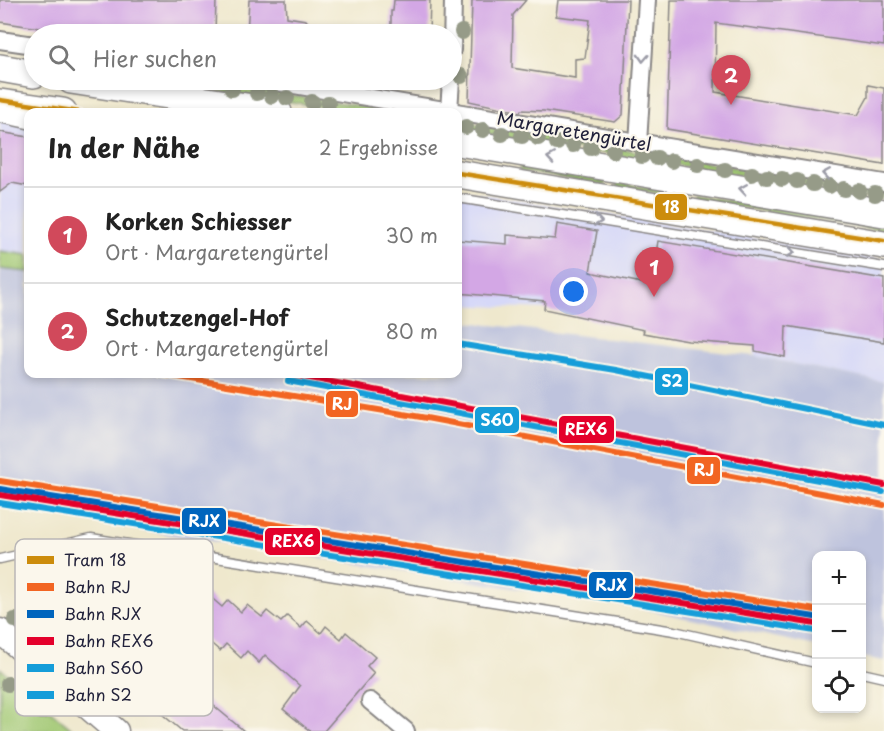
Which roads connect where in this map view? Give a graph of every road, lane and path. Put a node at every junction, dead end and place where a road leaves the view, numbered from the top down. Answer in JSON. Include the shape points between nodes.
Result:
{"nodes":[{"id":1,"x":453,"y":0,"type":"edge"},
{"id":2,"x":647,"y":0,"type":"edge"},
{"id":3,"x":453,"y":24,"type":"edge"},
{"id":4,"x":0,"y":40,"type":"edge"},
{"id":5,"x":24,"y":44,"type":"edge"},
{"id":6,"x":0,"y":68,"type":"edge"},
{"id":7,"x":24,"y":72,"type":"edge"},
{"id":8,"x":136,"y":90,"type":"edge"},
{"id":9,"x":324,"y":90,"type":"edge"},
{"id":10,"x":451,"y":90,"type":"edge"},
{"id":11,"x":0,"y":103,"type":"edge"},
{"id":12,"x":35,"y":108,"type":"edge"},
{"id":13,"x":252,"y":108,"type":"edge"},
{"id":14,"x":432,"y":108,"type":"edge"},
{"id":15,"x":450,"y":108,"type":"edge"},
{"id":16,"x":462,"y":113,"type":"edge"},
{"id":17,"x":0,"y":118,"type":"edge"},
{"id":18,"x":24,"y":123,"type":"edge"},
{"id":19,"x":462,"y":143,"type":"edge"},
{"id":20,"x":638,"y":144,"type":"junction"},
{"id":21,"x":462,"y":175,"type":"edge"},
{"id":22,"x":884,"y":183,"type":"edge"},
{"id":23,"x":462,"y":199,"type":"edge"},
{"id":24,"x":884,"y":213,"type":"edge"},
{"id":25,"x":884,"y":246,"type":"edge"},
{"id":26,"x":884,"y":267,"type":"edge"},
{"id":27,"x":15,"y":556,"type":"edge"},
{"id":28,"x":213,"y":557,"type":"edge"},
{"id":29,"x":0,"y":559,"type":"edge"},
{"id":30,"x":0,"y":631,"type":"edge"},
{"id":31,"x":15,"y":644,"type":"edge"},
{"id":32,"x":812,"y":662,"type":"edge"},
{"id":33,"x":866,"y":674,"type":"edge"},
{"id":34,"x":884,"y":678,"type":"edge"},
{"id":35,"x":370,"y":700,"type":"dead end"},
{"id":36,"x":99,"y":716,"type":"edge"},
{"id":37,"x":116,"y":731,"type":"edge"},
{"id":38,"x":406,"y":731,"type":"edge"}],
"edges":[{"from":1,"to":3,"type":"street"},
{"from":2,"to":20,"type":"street","one_way":true},
{"from":4,"to":5,"type":"street"},
{"from":6,"to":7,"type":"main road"},
{"from":8,"to":13,"type":"main road"},
{"from":9,"to":14,"type":"street","name":"Margaretengürtel"},
{"from":10,"to":15,"type":"street"},
{"from":11,"to":12,"type":"main road"},
{"from":16,"to":20,"type":"street","name":"Margaretengürtel"},
{"from":17,"to":18,"type":"lane"},
{"from":24,"to":19,"type":"main road","name":"Margaretengürtel","one_way":true},
{"from":22,"to":20,"type":"street","name":"Margaretengürtel","one_way":true},
{"from":21,"to":25,"type":"main road"},
{"from":23,"to":26,"type":"lane","one_way":true},
{"from":27,"to":29,"type":"lane"},
{"from":28,"to":32,"type":"lane","via":[[674,631]]},
{"from":30,"to":31,"type":"street"},
{"from":33,"to":34,"type":"lane"},
{"from":35,"to":38,"type":"street"},
{"from":36,"to":37,"type":"street"}]}
